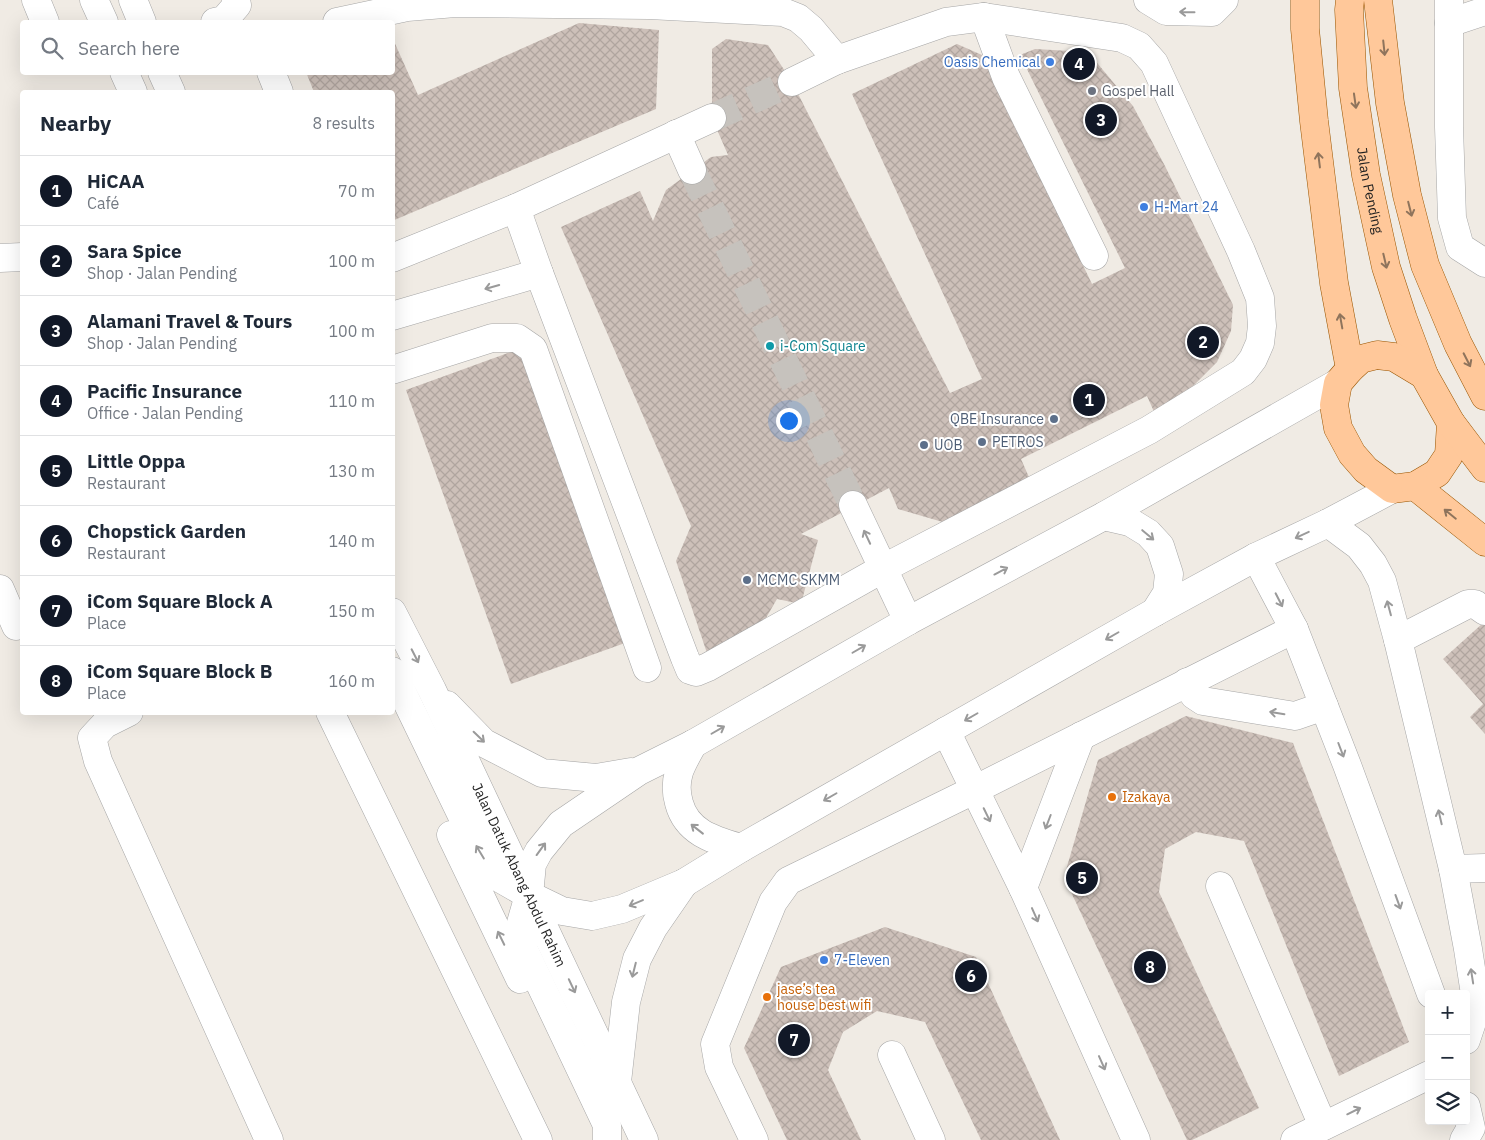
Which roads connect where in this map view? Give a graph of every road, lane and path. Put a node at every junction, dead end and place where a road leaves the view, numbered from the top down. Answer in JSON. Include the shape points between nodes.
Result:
{"nodes":[{"id":1,"x":36,"y":0,"type":"edge"},
{"id":2,"x":94,"y":0,"type":"edge"},
{"id":3,"x":133,"y":0,"type":"edge"},
{"id":4,"x":236,"y":0,"type":"edge"},
{"id":5,"x":1148,"y":0,"type":"edge"},
{"id":6,"x":1224,"y":0,"type":"edge"},
{"id":7,"x":1305,"y":0,"type":"edge"},
{"id":8,"x":1350,"y":0,"type":"edge"},
{"id":9,"x":1378,"y":0,"type":"edge"},
{"id":10,"x":405,"y":3,"type":"edge"},
{"id":11,"x":1485,"y":11,"type":"edge"},
{"id":12,"x":1449,"y":12,"type":"edge"},
{"id":13,"x":984,"y":17,"type":"junction"},
{"id":14,"x":44,"y":20,"type":"edge"},
{"id":15,"x":103,"y":20,"type":"edge"},
{"id":16,"x":141,"y":20,"type":"edge"},
{"id":17,"x":224,"y":20,"type":"edge"},
{"id":18,"x":344,"y":20,"type":"edge"},
{"id":19,"x":837,"y":60,"type":"junction"},
{"id":20,"x":125,"y":75,"type":"edge"},
{"id":21,"x":163,"y":75,"type":"edge"},
{"id":22,"x":272,"y":75,"type":"edge"},
{"id":23,"x":792,"y":82,"type":"tunnel mouth"},
{"id":24,"x":132,"y":90,"type":"edge"},
{"id":25,"x":169,"y":90,"type":"edge"},
{"id":26,"x":278,"y":90,"type":"edge"},
{"id":27,"x":712,"y":118,"type":"tunnel mouth"},
{"id":28,"x":676,"y":134,"type":"junction"},
{"id":29,"x":692,"y":170,"type":"tunnel mouth"},
{"id":30,"x":516,"y":208,"type":"junction"},
{"id":31,"x":1094,"y":256,"type":"dead end"},
{"id":32,"x":20,"y":257,"type":"edge"},
{"id":33,"x":395,"y":257,"type":"edge"},
{"id":34,"x":0,"y":258,"type":"edge"},
{"id":35,"x":1485,"y":263,"type":"edge"},
{"id":36,"x":539,"y":273,"type":"junction"},
{"id":37,"x":395,"y":315,"type":"edge"},
{"id":38,"x":395,"y":369,"type":"edge"},
{"id":39,"x":1424,"y":375,"type":"junction"},
{"id":40,"x":1344,"y":376,"type":"junction"},
{"id":41,"x":1485,"y":396,"type":"edge"},
{"id":42,"x":1452,"y":423,"type":"junction"},
{"id":43,"x":1485,"y":468,"type":"edge"},
{"id":44,"x":1404,"y":487,"type":"junction"},
{"id":45,"x":853,"y":506,"type":"tunnel mouth"},
{"id":46,"x":1104,"y":516,"type":"junction"},
{"id":47,"x":1328,"y":523,"type":"junction"},
{"id":48,"x":1485,"y":542,"type":"edge"},
{"id":49,"x":1256,"y":556,"type":"junction"},
{"id":50,"x":882,"y":569,"type":"junction"},
{"id":51,"x":0,"y":589,"type":"edge"},
{"id":52,"x":1485,"y":611,"type":"edge"},
{"id":53,"x":1155,"y":612,"type":"junction"},
{"id":54,"x":395,"y":618,"type":"edge"},
{"id":55,"x":908,"y":621,"type":"junction"},
{"id":56,"x":13,"y":628,"type":"edge"},
{"id":57,"x":1294,"y":629,"type":"junction"},
{"id":58,"x":1398,"y":640,"type":"junction"},
{"id":59,"x":647,"y":668,"type":"dead end"},
{"id":60,"x":395,"y":677,"type":"edge"},
{"id":61,"x":1188,"y":682,"type":"junction"},
{"id":62,"x":432,"y":690,"type":"junction"},
{"id":63,"x":395,"y":694,"type":"edge"},
{"id":64,"x":1324,"y":706,"type":"junction"},
{"id":65,"x":123,"y":715,"type":"edge"},
{"id":66,"x":331,"y":715,"type":"edge"},
{"id":67,"x":946,"y":731,"type":"junction"},
{"id":68,"x":1081,"y":736,"type":"junction"},
{"id":69,"x":693,"y":744,"type":"junction"},
{"id":70,"x":639,"y":771,"type":"junction"},
{"id":71,"x":974,"y":790,"type":"junction"},
{"id":72,"x":741,"y":848,"type":"junction"},
{"id":73,"x":1485,"y":868,"type":"edge"},
{"id":74,"x":1452,"y":869,"type":"junction"},
{"id":75,"x":684,"y":883,"type":"junction"},
{"id":76,"x":1220,"y":886,"type":"dead end"},
{"id":77,"x":1023,"y":888,"type":"junction"},
{"id":78,"x":529,"y":895,"type":"junction"},
{"id":79,"x":1430,"y":990,"type":"edge"},
{"id":80,"x":1468,"y":1035,"type":"edge"},
{"id":81,"x":892,"y":1055,"type":"dead end"},
{"id":82,"x":1425,"y":1076,"type":"edge"},
{"id":83,"x":617,"y":1082,"type":"junction"},
{"id":84,"x":1470,"y":1124,"type":"edge"},
{"id":85,"x":1324,"y":1126,"type":"junction"},
{"id":86,"x":269,"y":1140,"type":"edge"},
{"id":87,"x":538,"y":1140,"type":"edge"},
{"id":88,"x":597,"y":1140,"type":"edge"},
{"id":89,"x":607,"y":1140,"type":"edge"},
{"id":90,"x":644,"y":1140,"type":"edge"},
{"id":91,"x":754,"y":1140,"type":"edge"},
{"id":92,"x":931,"y":1140,"type":"edge"},
{"id":93,"x":1136,"y":1140,"type":"edge"},
{"id":94,"x":1295,"y":1140,"type":"edge"},
{"id":95,"x":1464,"y":1140,"type":"edge"}],
"edges":[{"from":1,"to":14,"type":"street"},
{"from":2,"to":15,"type":"street"},
{"from":3,"to":16,"type":"street"},
{"from":4,"to":17,"type":"street","via":[[237,5]]},
{"from":6,"to":5,"type":"street","one_way":true,"via":[[1212,12],[1166,11]]},
{"from":40,"to":7,"type":"main road","one_way":true,"via":[[1315,131]]},
{"from":8,"to":39,"type":"main road","name":"Jalan Pending","one_way":true,"via":[[1353,88],[1366,175],[1386,267]]},
{"from":9,"to":41,"type":"main road","one_way":true,"via":[[1390,103],[1407,195],[1425,265],[1458,344]]},
{"from":10,"to":18,"type":"street"},
{"from":10,"to":19,"type":"street","via":[[649,5],[783,12],[798,18],[811,29]]},
{"from":11,"to":12,"type":"street"},
{"from":12,"to":35,"type":"street","via":[[1452,218],[1460,247]]},
{"from":13,"to":19,"type":"street","via":[[946,22]]},
{"from":13,"to":31,"type":"street","via":[[1006,77]]},
{"from":13,"to":50,"type":"street","via":[[1122,38],[1140,46],[1154,63],[1260,298],[1260,343],[1243,372],[1149,430]]},
{"from":19,"to":23,"type":"street"},
{"from":20,"to":24,"type":"street"},
{"from":21,"to":25,"type":"street"},
{"from":22,"to":26,"type":"street"},
{"from":27,"to":28,"type":"street"},
{"from":28,"to":29,"type":"street"},
{"from":28,"to":30,"type":"street"},
{"from":30,"to":33,"type":"street"},
{"from":30,"to":36,"type":"street"},
{"from":32,"to":34,"type":"street"},
{"from":36,"to":37,"type":"street","one_way":true},
{"from":36,"to":50,"type":"street","via":[[690,670],[696,672],[708,667]]},
{"from":38,"to":59,"type":"street","via":[[492,338],[517,338],[533,349]]},
{"from":39,"to":40,"type":"main road","via":[[1394,357],[1377,355],[1361,359]]},
{"from":39,"to":42,"type":"main road"},
{"from":40,"to":44,"type":"main road","via":[[1334,405],[1338,428],[1352,454],[1366,470]]},
{"from":40,"to":46,"type":"street"},
{"from":42,"to":43,"type":"main road"},
{"from":42,"to":44,"type":"main road","via":[[1449,455],[1437,473]]},
{"from":44,"to":47,"type":"street"},
{"from":48,"to":44,"type":"main road","one_way":true},
{"from":50,"to":45,"type":"street","one_way":true},
{"from":46,"to":53,"type":"street","one_way":true,"via":[[1130,522],[1148,533],[1160,546],[1168,574],[1167,593]]},
{"from":55,"to":46,"type":"street","one_way":true},
{"from":47,"to":49,"type":"street","one_way":true},
{"from":58,"to":47,"type":"street","one_way":true,"via":[[1382,581],[1374,564],[1358,546]]},
{"from":49,"to":53,"type":"street"},
{"from":49,"to":57,"type":"street","one_way":true},
{"from":50,"to":55,"type":"street"},
{"from":51,"to":56,"type":"street"},
{"from":52,"to":58,"type":"street","via":[[1475,604],[1468,604]]},
{"from":53,"to":67,"type":"street","one_way":true},
{"from":54,"to":62,"type":"street","name":"Jalan Datuk Abang Abdul Rahim","one_way":true},
{"from":69,"to":55,"type":"street","one_way":true},
{"from":57,"to":61,"type":"street"},
{"from":57,"to":64,"type":"street"},
{"from":74,"to":58,"type":"street","one_way":true},
{"from":78,"to":60,"type":"street","one_way":true,"via":[[496,876],[479,851]]},
{"from":64,"to":61,"type":"street","one_way":true,"via":[[1296,716],[1203,701],[1194,695]]},
{"from":61,"to":68,"type":"street"},
{"from":62,"to":70,"type":"street","one_way":true,"via":[[484,743],[542,773],[596,778]]},
{"from":62,"to":78,"type":"street","name":"Jalan Datuk Abang Abdul Rahim"},
{"from":88,"to":63,"type":"street","one_way":true,"via":[[449,830]]},
{"from":64,"to":79,"type":"street","one_way":true},
{"from":65,"to":86,"type":"street","via":[[104,724],[92,738],[98,761]]},
{"from":66,"to":87,"type":"street"},
{"from":67,"to":71,"type":"street"},
{"from":67,"to":72,"type":"street","one_way":true},
{"from":68,"to":71,"type":"street"},
{"from":68,"to":77,"type":"street","one_way":true},
{"from":69,"to":70,"type":"street"},
{"from":72,"to":69,"type":"street","one_way":true,"via":[[711,839],[695,830],[685,818],[676,792],[679,773]]},
{"from":78,"to":70,"type":"street","one_way":true,"via":[[532,864],[561,824]]},
{"from":71,"to":77,"type":"street","one_way":true},
{"from":71,"to":91,"type":"street","via":[[788,881],[773,902],[714,1044],[719,1067]]},
{"from":72,"to":75,"type":"street"},
{"from":73,"to":74,"type":"street"},
{"from":80,"to":74,"type":"street","one_way":true,"via":[[1477,1007]]},
{"from":75,"to":78,"type":"street","one_way":true,"via":[[622,909],[592,916],[562,911]]},
{"from":75,"to":83,"type":"street","one_way":true,"via":[[637,958],[626,1002]]},
{"from":76,"to":85,"type":"street"},
{"from":77,"to":93,"type":"street","one_way":true},
{"from":78,"to":83,"type":"street","name":"Jalan Datuk Abang Abdul Rahim","one_way":true},
{"from":78,"to":89,"type":"street","via":[[521,923],[524,950],[607,1125]]},
{"from":81,"to":92,"type":"street"},
{"from":85,"to":82,"type":"street","one_way":true},
{"from":83,"to":90,"type":"street","name":"Jalan Datuk Abang Abdul Rahim"},
{"from":84,"to":95,"type":"street"},
{"from":85,"to":94,"type":"street"}]}
